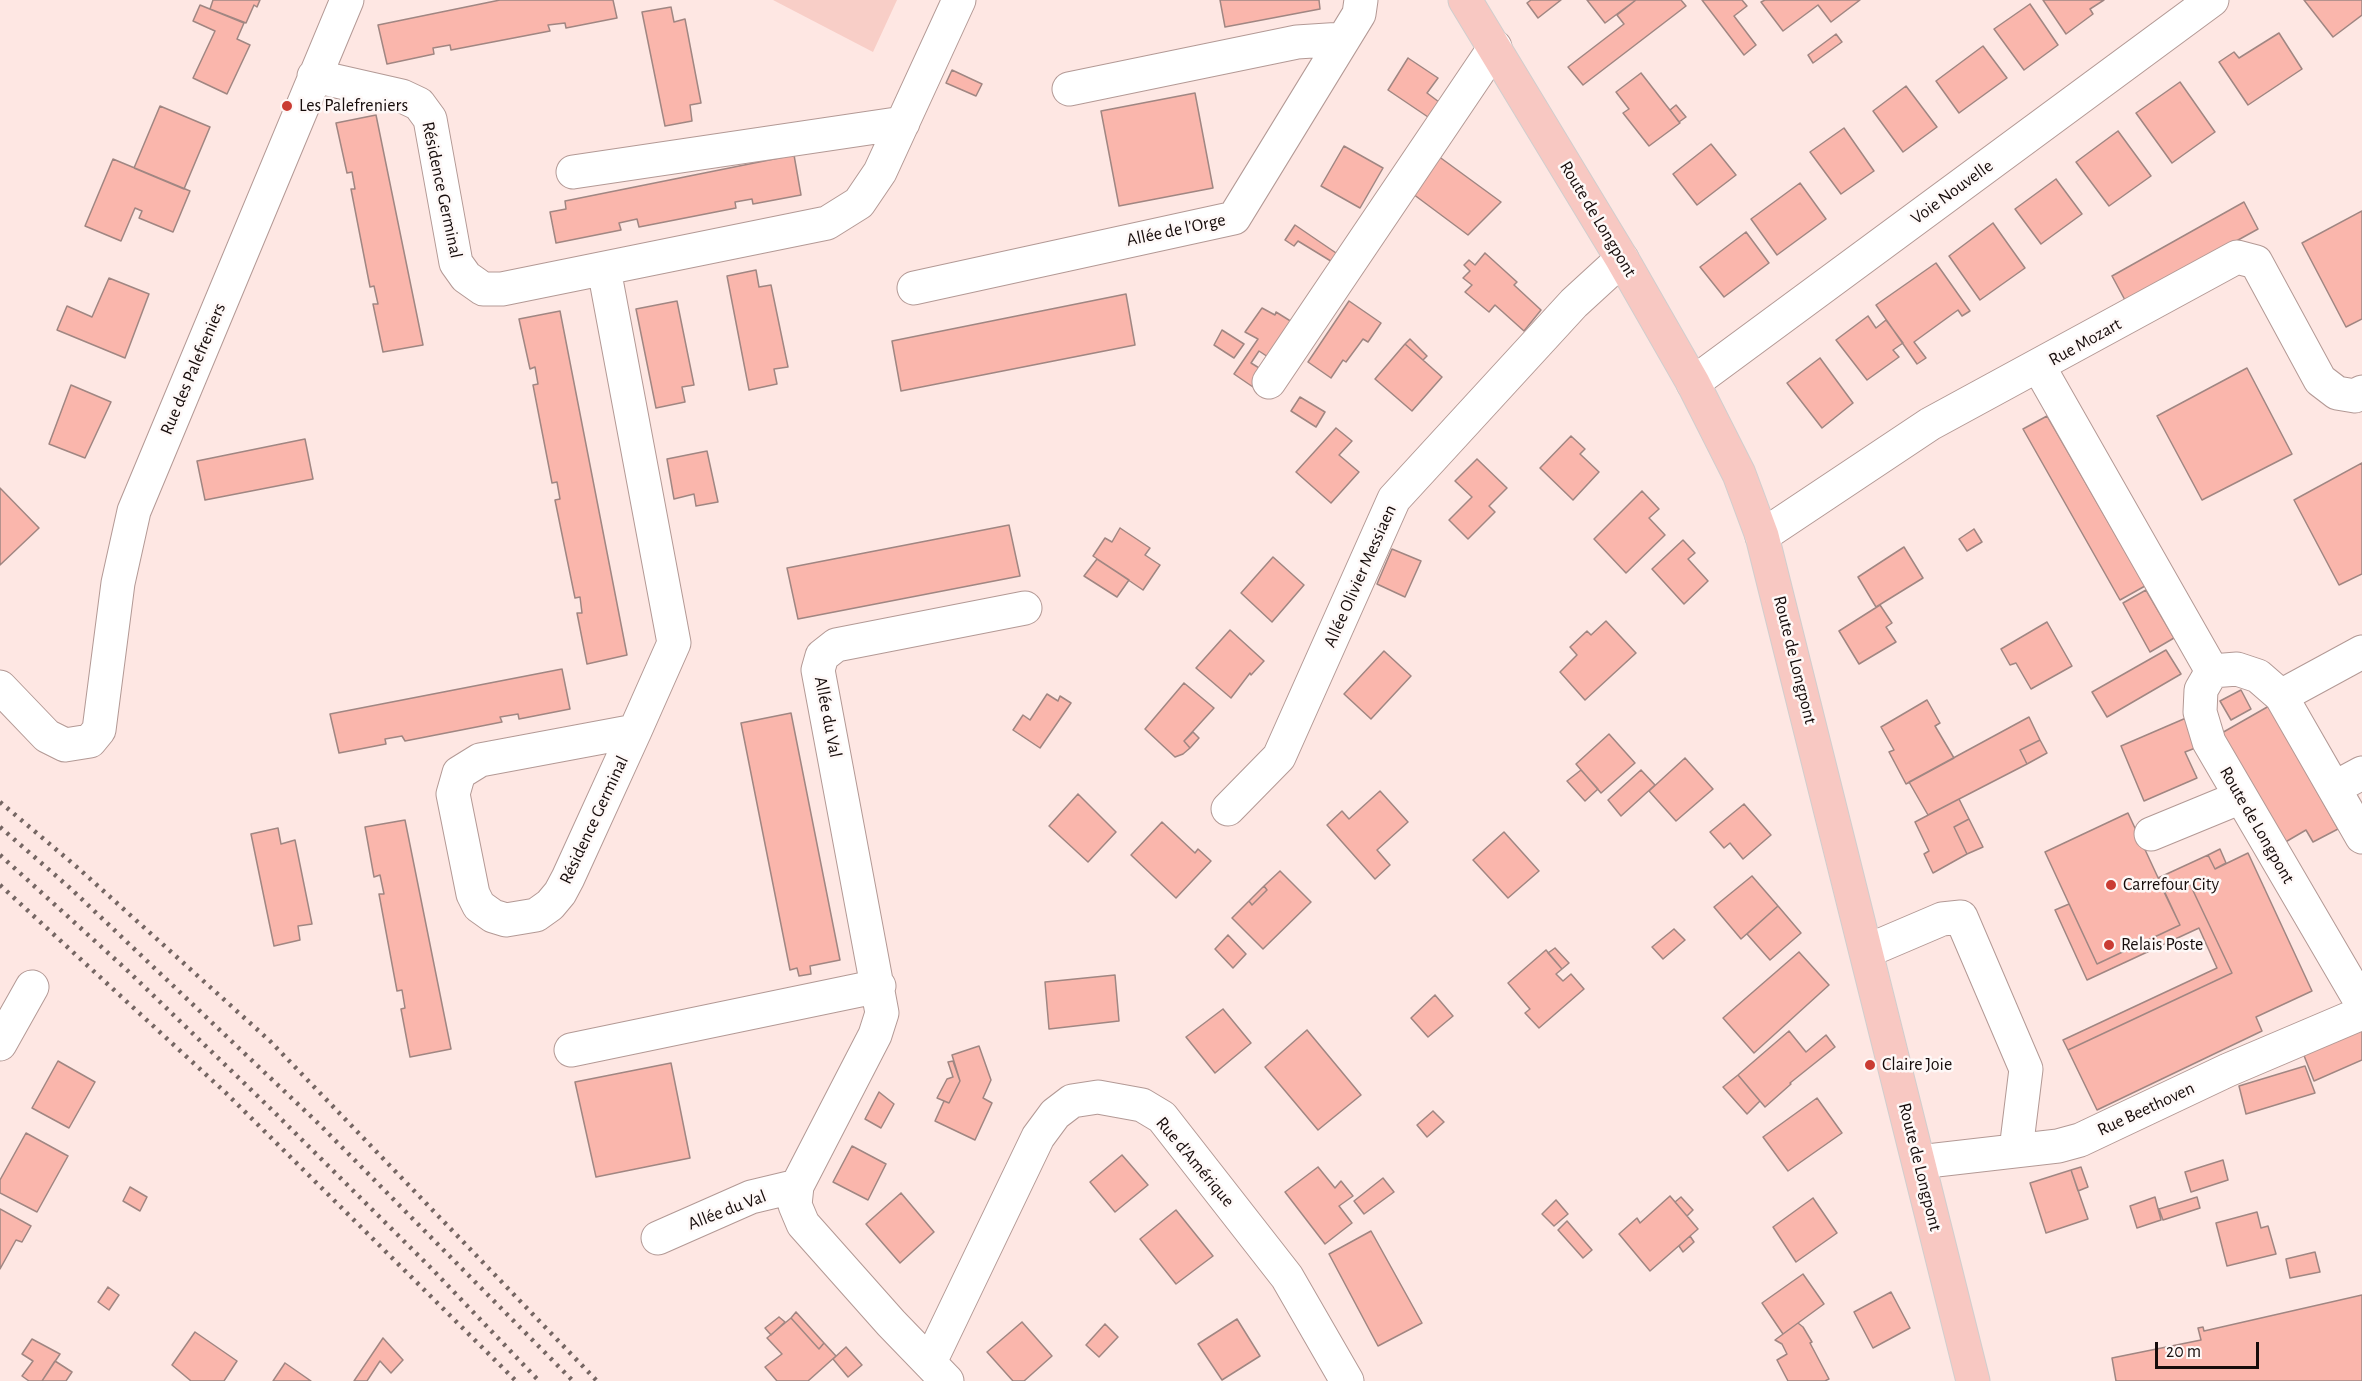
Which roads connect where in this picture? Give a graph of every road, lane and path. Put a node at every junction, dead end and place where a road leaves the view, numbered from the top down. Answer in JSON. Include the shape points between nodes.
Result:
{"nodes":[{"id":1,"x":347,"y":0,"type":"edge"},
{"id":2,"x":958,"y":0,"type":"edge"},
{"id":3,"x":1361,"y":0,"type":"edge"},
{"id":4,"x":1465,"y":0,"type":"edge"},
{"id":5,"x":2212,"y":0,"type":"edge"},
{"id":6,"x":1343,"y":39,"type":"junction"},
{"id":7,"x":1495,"y":47,"type":"junction"},
{"id":8,"x":314,"y":76,"type":"junction"},
{"id":9,"x":1069,"y":89,"type":"dead end"},
{"id":10,"x":903,"y":123,"type":"junction"},
{"id":11,"x":573,"y":172,"type":"dead end"},
{"id":12,"x":1622,"y":259,"type":"junction"},
{"id":13,"x":604,"y":269,"type":"junction"},
{"id":14,"x":914,"y":288,"type":"dead end"},
{"id":15,"x":2039,"y":367,"type":"junction"},
{"id":16,"x":1269,"y":382,"type":"dead end"},
{"id":17,"x":1692,"y":383,"type":"junction"},
{"id":18,"x":2362,"y":392,"type":"edge"},
{"id":19,"x":1762,"y":536,"type":"junction"},
{"id":20,"x":1025,"y":608,"type":"dead end"},
{"id":21,"x":2362,"y":652,"type":"edge"},
{"id":22,"x":2212,"y":671,"type":"junction"},
{"id":23,"x":0,"y":687,"type":"edge"},
{"id":24,"x":2281,"y":696,"type":"junction"},
{"id":25,"x":635,"y":732,"type":"junction"},
{"id":26,"x":2348,"y":781,"type":"edge"},
{"id":27,"x":2241,"y":797,"type":"junction"},
{"id":28,"x":1228,"y":809,"type":"dead end"},
{"id":29,"x":2151,"y":834,"type":"dead end"},
{"id":30,"x":2362,"y":837,"type":"edge"},
{"id":31,"x":1867,"y":951,"type":"junction"},
{"id":32,"x":879,"y":986,"type":"junction"},
{"id":33,"x":32,"y":987,"type":"dead end"},
{"id":34,"x":2362,"y":1004,"type":"edge"},
{"id":35,"x":2362,"y":1013,"type":"edge"},
{"id":36,"x":0,"y":1044,"type":"edge"},
{"id":37,"x":571,"y":1050,"type":"dead end"},
{"id":38,"x":2016,"y":1150,"type":"junction"},
{"id":39,"x":1919,"y":1162,"type":"junction"},
{"id":40,"x":798,"y":1205,"type":"junction"},
{"id":41,"x":658,"y":1238,"type":"dead end"},
{"id":42,"x":939,"y":1371,"type":"edge"},
{"id":43,"x":1347,"y":1381,"type":"edge"},
{"id":44,"x":1973,"y":1381,"type":"edge"}],
"edges":[{"from":1,"to":8,"type":"street","name":"Rue des Palefreniers"},
{"from":2,"to":10,"type":"street","name":"Résidence Germinal"},
{"from":3,"to":6,"type":"street","name":"Allée de l'Orge","via":[[1359,14]]},
{"from":4,"to":7,"type":"main road","name":"Route de Longpont"},
{"from":5,"to":17,"type":"street","name":"Voie Nouvelle"},
{"from":6,"to":9,"type":"street","via":[[1297,42]]},
{"from":6,"to":14,"type":"street","name":"Allée de l'Orge","via":[[1234,218]]},
{"from":7,"to":12,"type":"main road","name":"Route de Longpont"},
{"from":7,"to":16,"type":"street"},
{"from":8,"to":13,"type":"street","name":"Résidence Germinal","via":[[402,96],[419,104],[430,119],[456,263],[466,277],[483,289],[502,289]]},
{"from":8,"to":23,"type":"street","name":"Rue des Palefreniers","via":[[134,511],[118,583],[99,729],[90,741],[65,745],[47,736]]},
{"from":10,"to":11,"type":"street"},
{"from":10,"to":13,"type":"street","name":"Résidence Germinal","via":[[880,172],[859,203],[827,223]]},
{"from":12,"to":17,"type":"main road","name":"Route de Longpont"},
{"from":12,"to":28,"type":"street","name":"Allée Olivier Messiaen","via":[[1574,303],[1394,499],[1279,757]]},
{"from":13,"to":25,"type":"street","name":"Résidence Germinal","via":[[674,643]]},
{"from":15,"to":18,"type":"street","name":"Rue Mozart","via":[[2237,257],[2256,262],[2320,380],[2337,393],[2355,396]]},
{"from":15,"to":19,"type":"street","name":"Rue Mozart","via":[[1930,424]]},
{"from":15,"to":22,"type":"street"},
{"from":17,"to":19,"type":"main road","name":"Route de Longpont","via":[[1739,474]]},
{"from":19,"to":31,"type":"main road","name":"Route de Longpont"},
{"from":20,"to":32,"type":"street","name":"Allée du Val","via":[[836,645],[822,656],[818,670]]},
{"from":21,"to":24,"type":"street"},
{"from":22,"to":24,"type":"street","via":[[2237,669],[2258,676]]},
{"from":22,"to":27,"type":"street","name":"Route de Longpont","via":[[2200,690],[2200,712],[2209,742]]},
{"from":24,"to":26,"type":"street"},
{"from":25,"to":25,"type":"street","name":"Résidence Germinal","via":[[480,760],[459,774],[453,794],[473,894],[479,906],[506,920],[536,915],[550,905],[568,878]]},
{"from":26,"to":30,"type":"street"},
{"from":27,"to":29,"type":"street"},
{"from":27,"to":34,"type":"street","name":"Route de Longpont"},
{"from":31,"to":38,"type":"street","via":[[1942,919],[1961,917],[2026,1069]]},
{"from":31,"to":39,"type":"main road","name":"Route de Longpont"},
{"from":32,"to":37,"type":"street"},
{"from":32,"to":40,"type":"street","name":"Allée du Val","via":[[882,1013],[875,1035]]},
{"from":33,"to":36,"type":"street"},
{"from":35,"to":38,"type":"street","name":"Rue Beethoven","via":[[2228,1070],[2080,1140]]},
{"from":38,"to":39,"type":"street","name":"Rue Beethoven"},
{"from":39,"to":44,"type":"main road","name":"Route de Longpont"},
{"from":40,"to":41,"type":"street","name":"Allée du Val","via":[[751,1197]]},
{"from":40,"to":42,"type":"street","name":"Rue d'Amérique","via":[[891,1323]]},
{"from":42,"to":43,"type":"street","name":"Rue d'Amérique","via":[[1038,1137],[1055,1114],[1072,1101],[1098,1097],[1142,1105],[1162,1117],[1287,1276]]}]}
